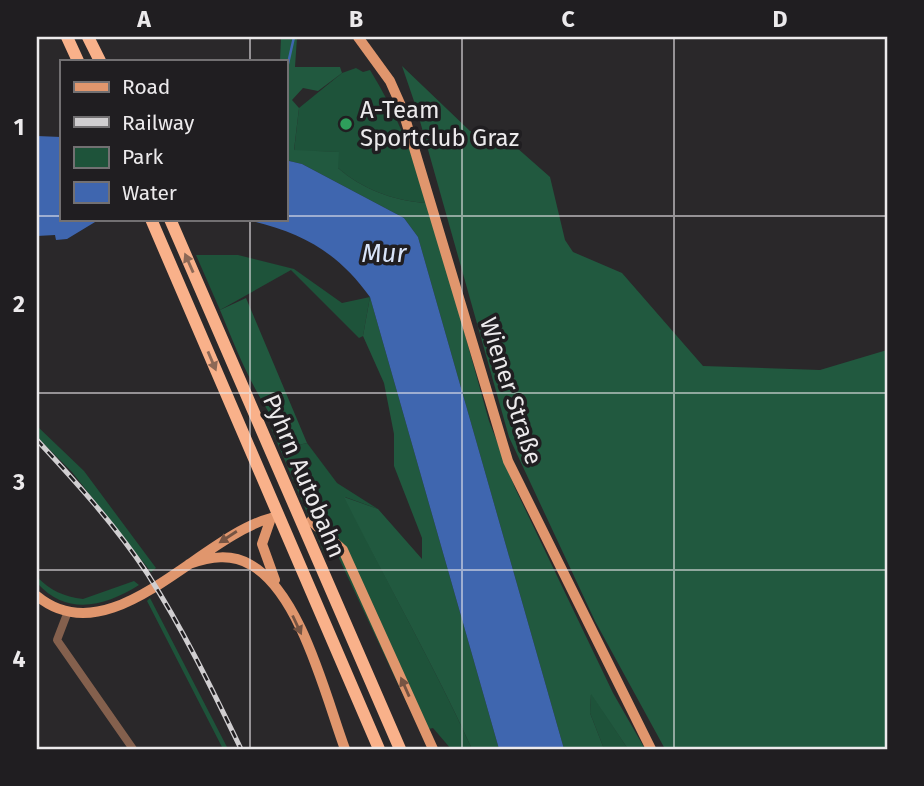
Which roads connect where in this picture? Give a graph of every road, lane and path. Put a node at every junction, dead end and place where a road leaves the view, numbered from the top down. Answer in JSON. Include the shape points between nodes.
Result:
{"nodes":[{"id":1,"x":62,"y":37,"type":"edge"},
{"id":2,"x":67,"y":37,"type":"edge"},
{"id":3,"x":88,"y":37,"type":"edge"},
{"id":4,"x":358,"y":37,"type":"edge"},
{"id":5,"x":77,"y":58,"type":"edge"},
{"id":6,"x":100,"y":60,"type":"edge"},
{"id":7,"x":151,"y":220,"type":"edge"},
{"id":8,"x":170,"y":220,"type":"edge"},
{"id":9,"x":311,"y":521,"type":"dead end"},
{"id":10,"x":189,"y":564,"type":"junction"},
{"id":11,"x":282,"y":595,"type":"junction"},
{"id":12,"x":37,"y":596,"type":"edge"},
{"id":13,"x":71,"y":614,"type":"junction"},
{"id":14,"x":377,"y":747,"type":"edge"},
{"id":15,"x":133,"y":749,"type":"edge"},
{"id":16,"x":345,"y":749,"type":"edge"},
{"id":17,"x":400,"y":749,"type":"edge"},
{"id":18,"x":433,"y":749,"type":"edge"},
{"id":19,"x":652,"y":749,"type":"edge"}],
"edges":[{"from":1,"to":5,"type":"highway"},
{"from":2,"to":5,"type":"highway"},
{"from":3,"to":6,"type":"highway"},
{"from":4,"to":19,"type":"main road","name":"Wiener Straße","via":[[390,81],[406,118],[508,461]]},
{"from":7,"to":14,"type":"highway","name":"Pyhrn Autobahn","one_way":true},
{"from":17,"to":8,"type":"highway","name":"Pyhrn Autobahn","one_way":true},
{"from":18,"to":9,"type":"main road","one_way":true,"via":[[342,550]]},
{"from":10,"to":11,"type":"main road","via":[[215,556],[244,561],[261,571]]},
{"from":11,"to":10,"type":"main road","one_way":true,"via":[[263,554],[263,537],[271,517],[233,533]]},
{"from":10,"to":13,"type":"main road","via":[[110,610]]},
{"from":11,"to":16,"type":"main road","one_way":true},
{"from":12,"to":13,"type":"main road"},
{"from":13,"to":15,"type":"street","via":[[57,640]]}]}
